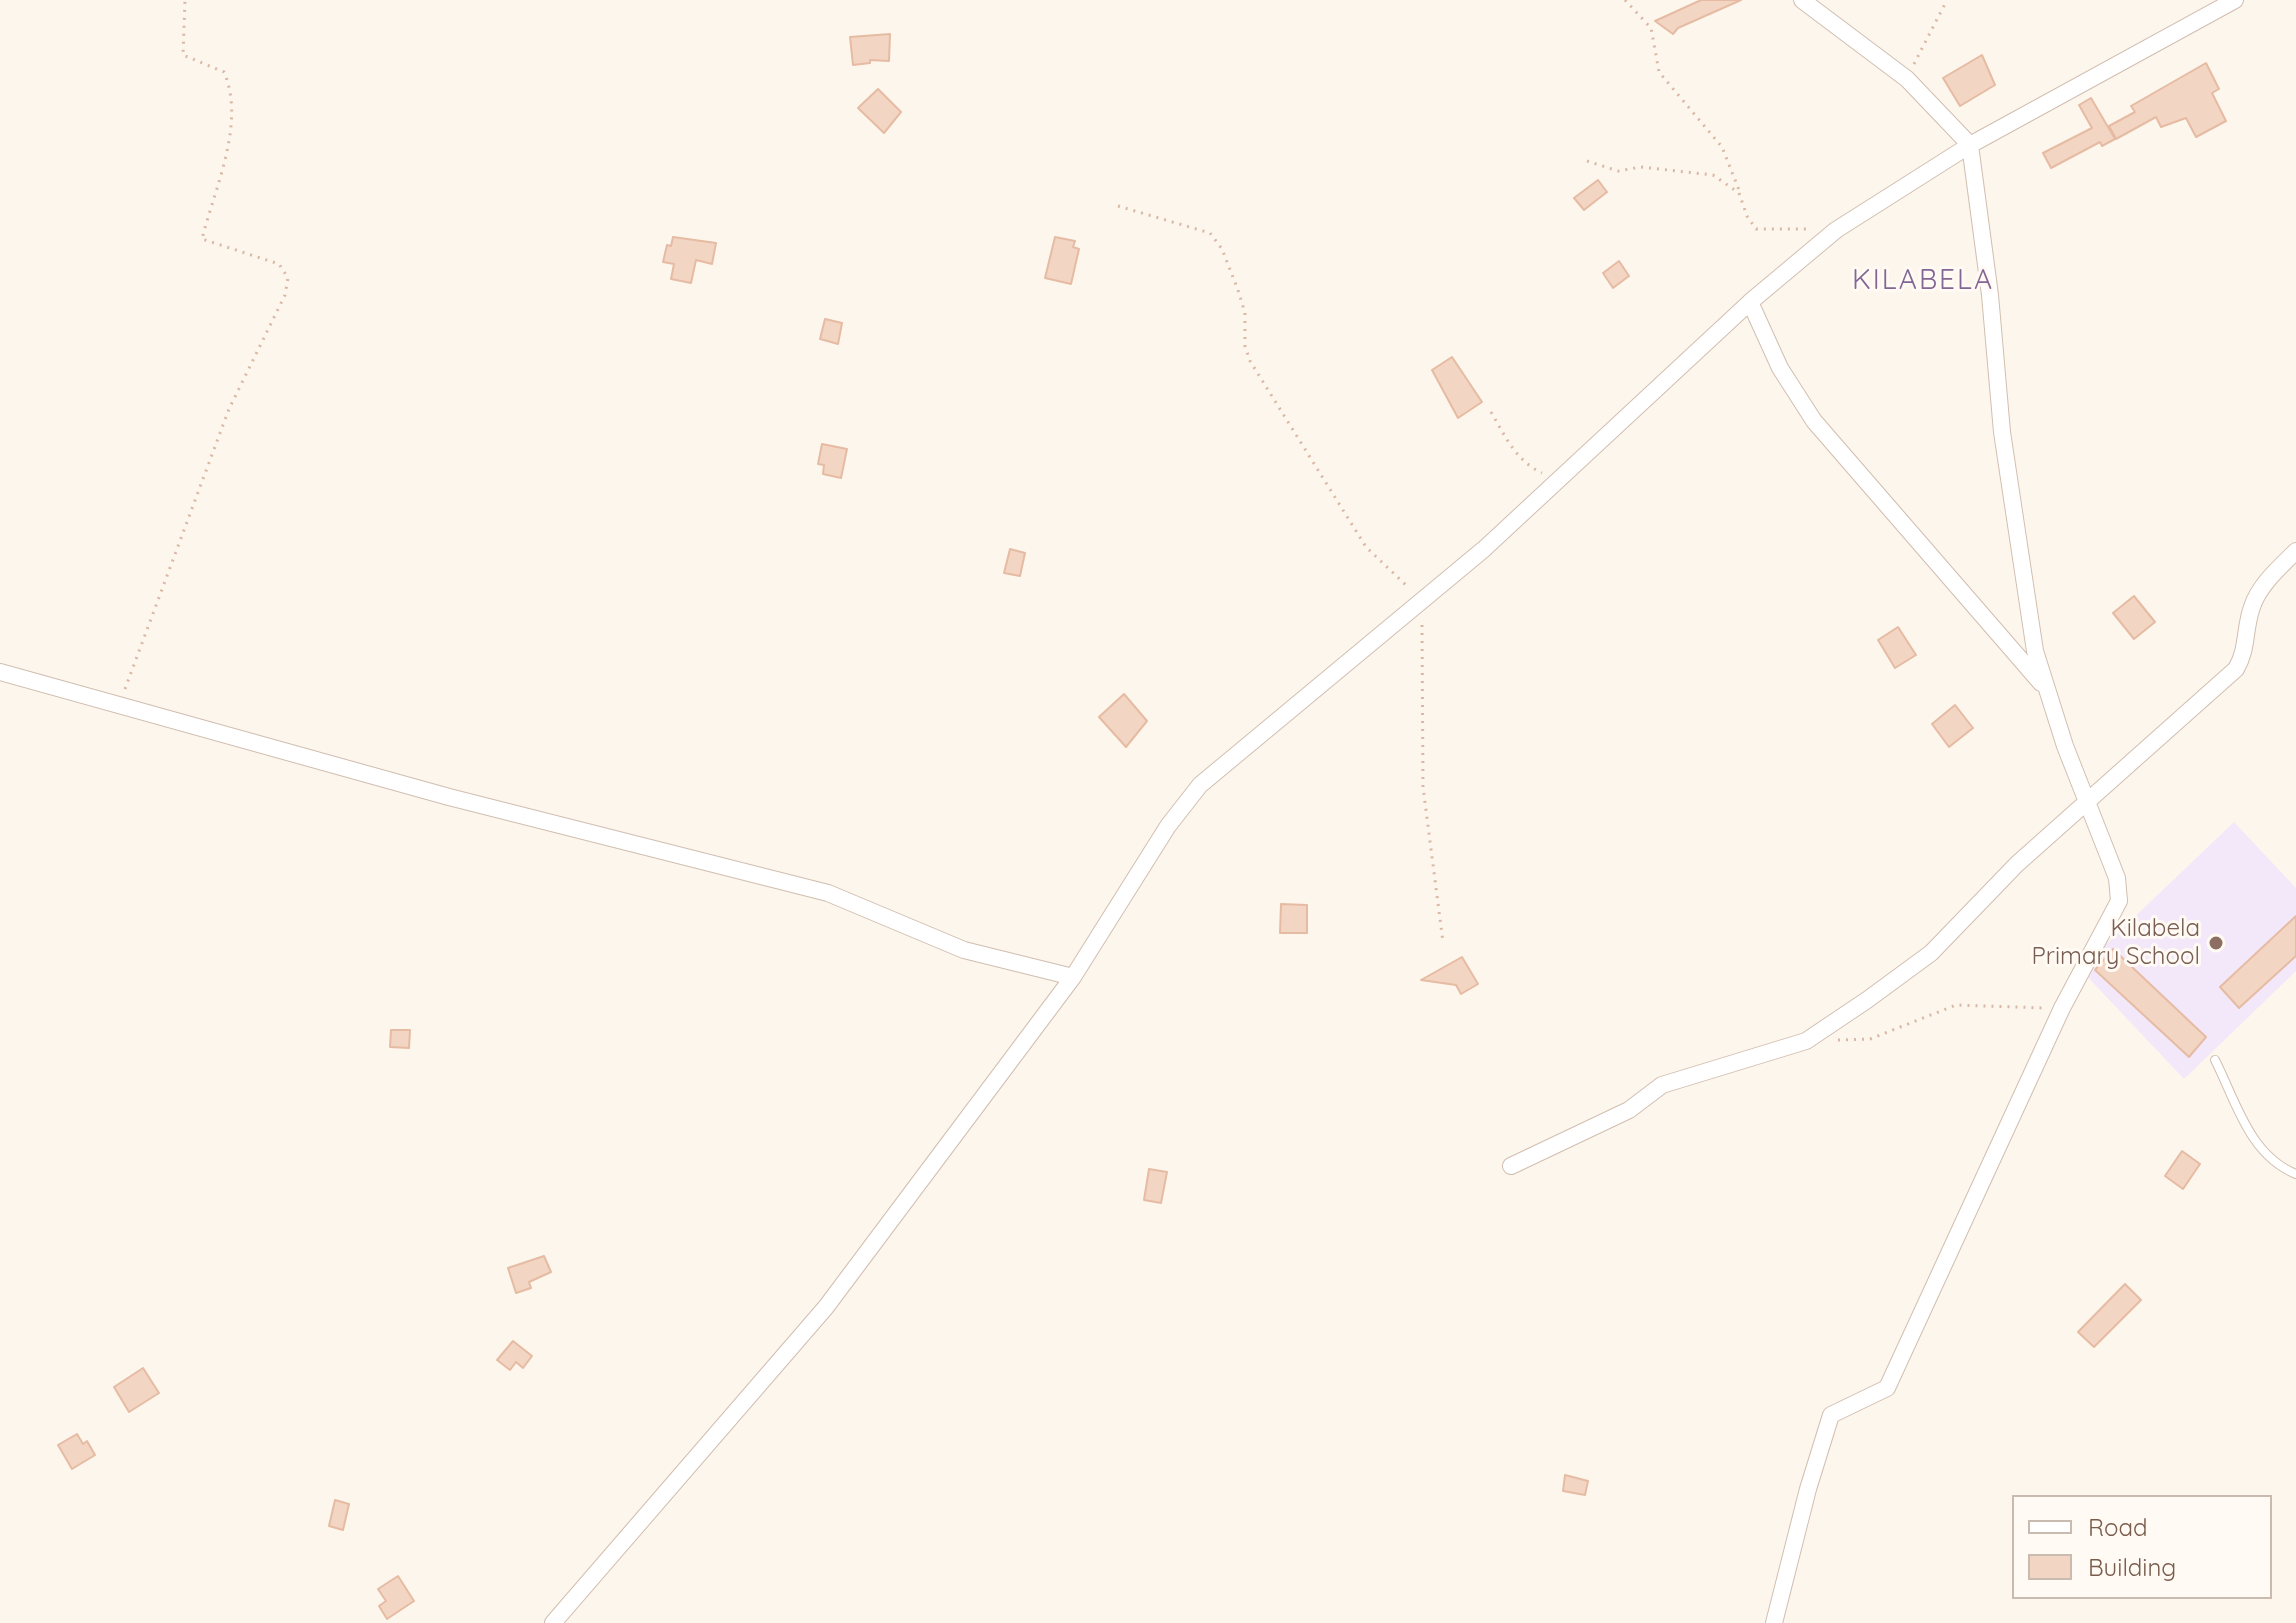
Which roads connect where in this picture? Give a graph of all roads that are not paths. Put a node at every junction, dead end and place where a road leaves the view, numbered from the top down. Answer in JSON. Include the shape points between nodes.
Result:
{"nodes":[{"id":1,"x":1802,"y":0,"type":"edge"},
{"id":2,"x":2235,"y":0,"type":"edge"},
{"id":3,"x":1970,"y":145,"type":"junction"},
{"id":4,"x":1750,"y":302,"type":"junction"},
{"id":5,"x":2296,"y":551,"type":"edge"},
{"id":6,"x":0,"y":672,"type":"edge"},
{"id":7,"x":2047,"y":691,"type":"junction"},
{"id":8,"x":2085,"y":801,"type":"junction"},
{"id":9,"x":1073,"y":977,"type":"junction"},
{"id":10,"x":2215,"y":1060,"type":"dead end"},
{"id":11,"x":1511,"y":1166,"type":"dead end"},
{"id":12,"x":2296,"y":1174,"type":"edge"},
{"id":13,"x":553,"y":1623,"type":"edge"},
{"id":14,"x":1774,"y":1623,"type":"edge"}],
"edges":[{"from":1,"to":3,"type":"street","via":[[1907,79]]},
{"from":2,"to":3,"type":"street"},
{"from":3,"to":4,"type":"street","via":[[1836,230]]},
{"from":3,"to":7,"type":"street","via":[[2023,585]]},
{"from":4,"to":7,"type":"street","via":[[1780,368],[1814,421]]},
{"from":4,"to":9,"type":"street","via":[[1484,549],[1200,785],[1168,826]]},
{"from":5,"to":8,"type":"street","via":[[2252,606],[2245,654],[2236,669]]},
{"from":6,"to":9,"type":"street","via":[[449,797],[828,893],[964,950]]},
{"from":7,"to":8,"type":"street"},
{"from":8,"to":11,"type":"street","via":[[1931,953],[1806,1041],[1662,1085],[1629,1110]]},
{"from":8,"to":14,"type":"street","via":[[2117,878],[2119,901],[2062,1008],[1887,1388],[1831,1415]]},
{"from":9,"to":13,"type":"street","via":[[826,1307]]},
{"from":10,"to":12,"type":"lane","via":[[2247,1132],[2283,1169]]}]}
